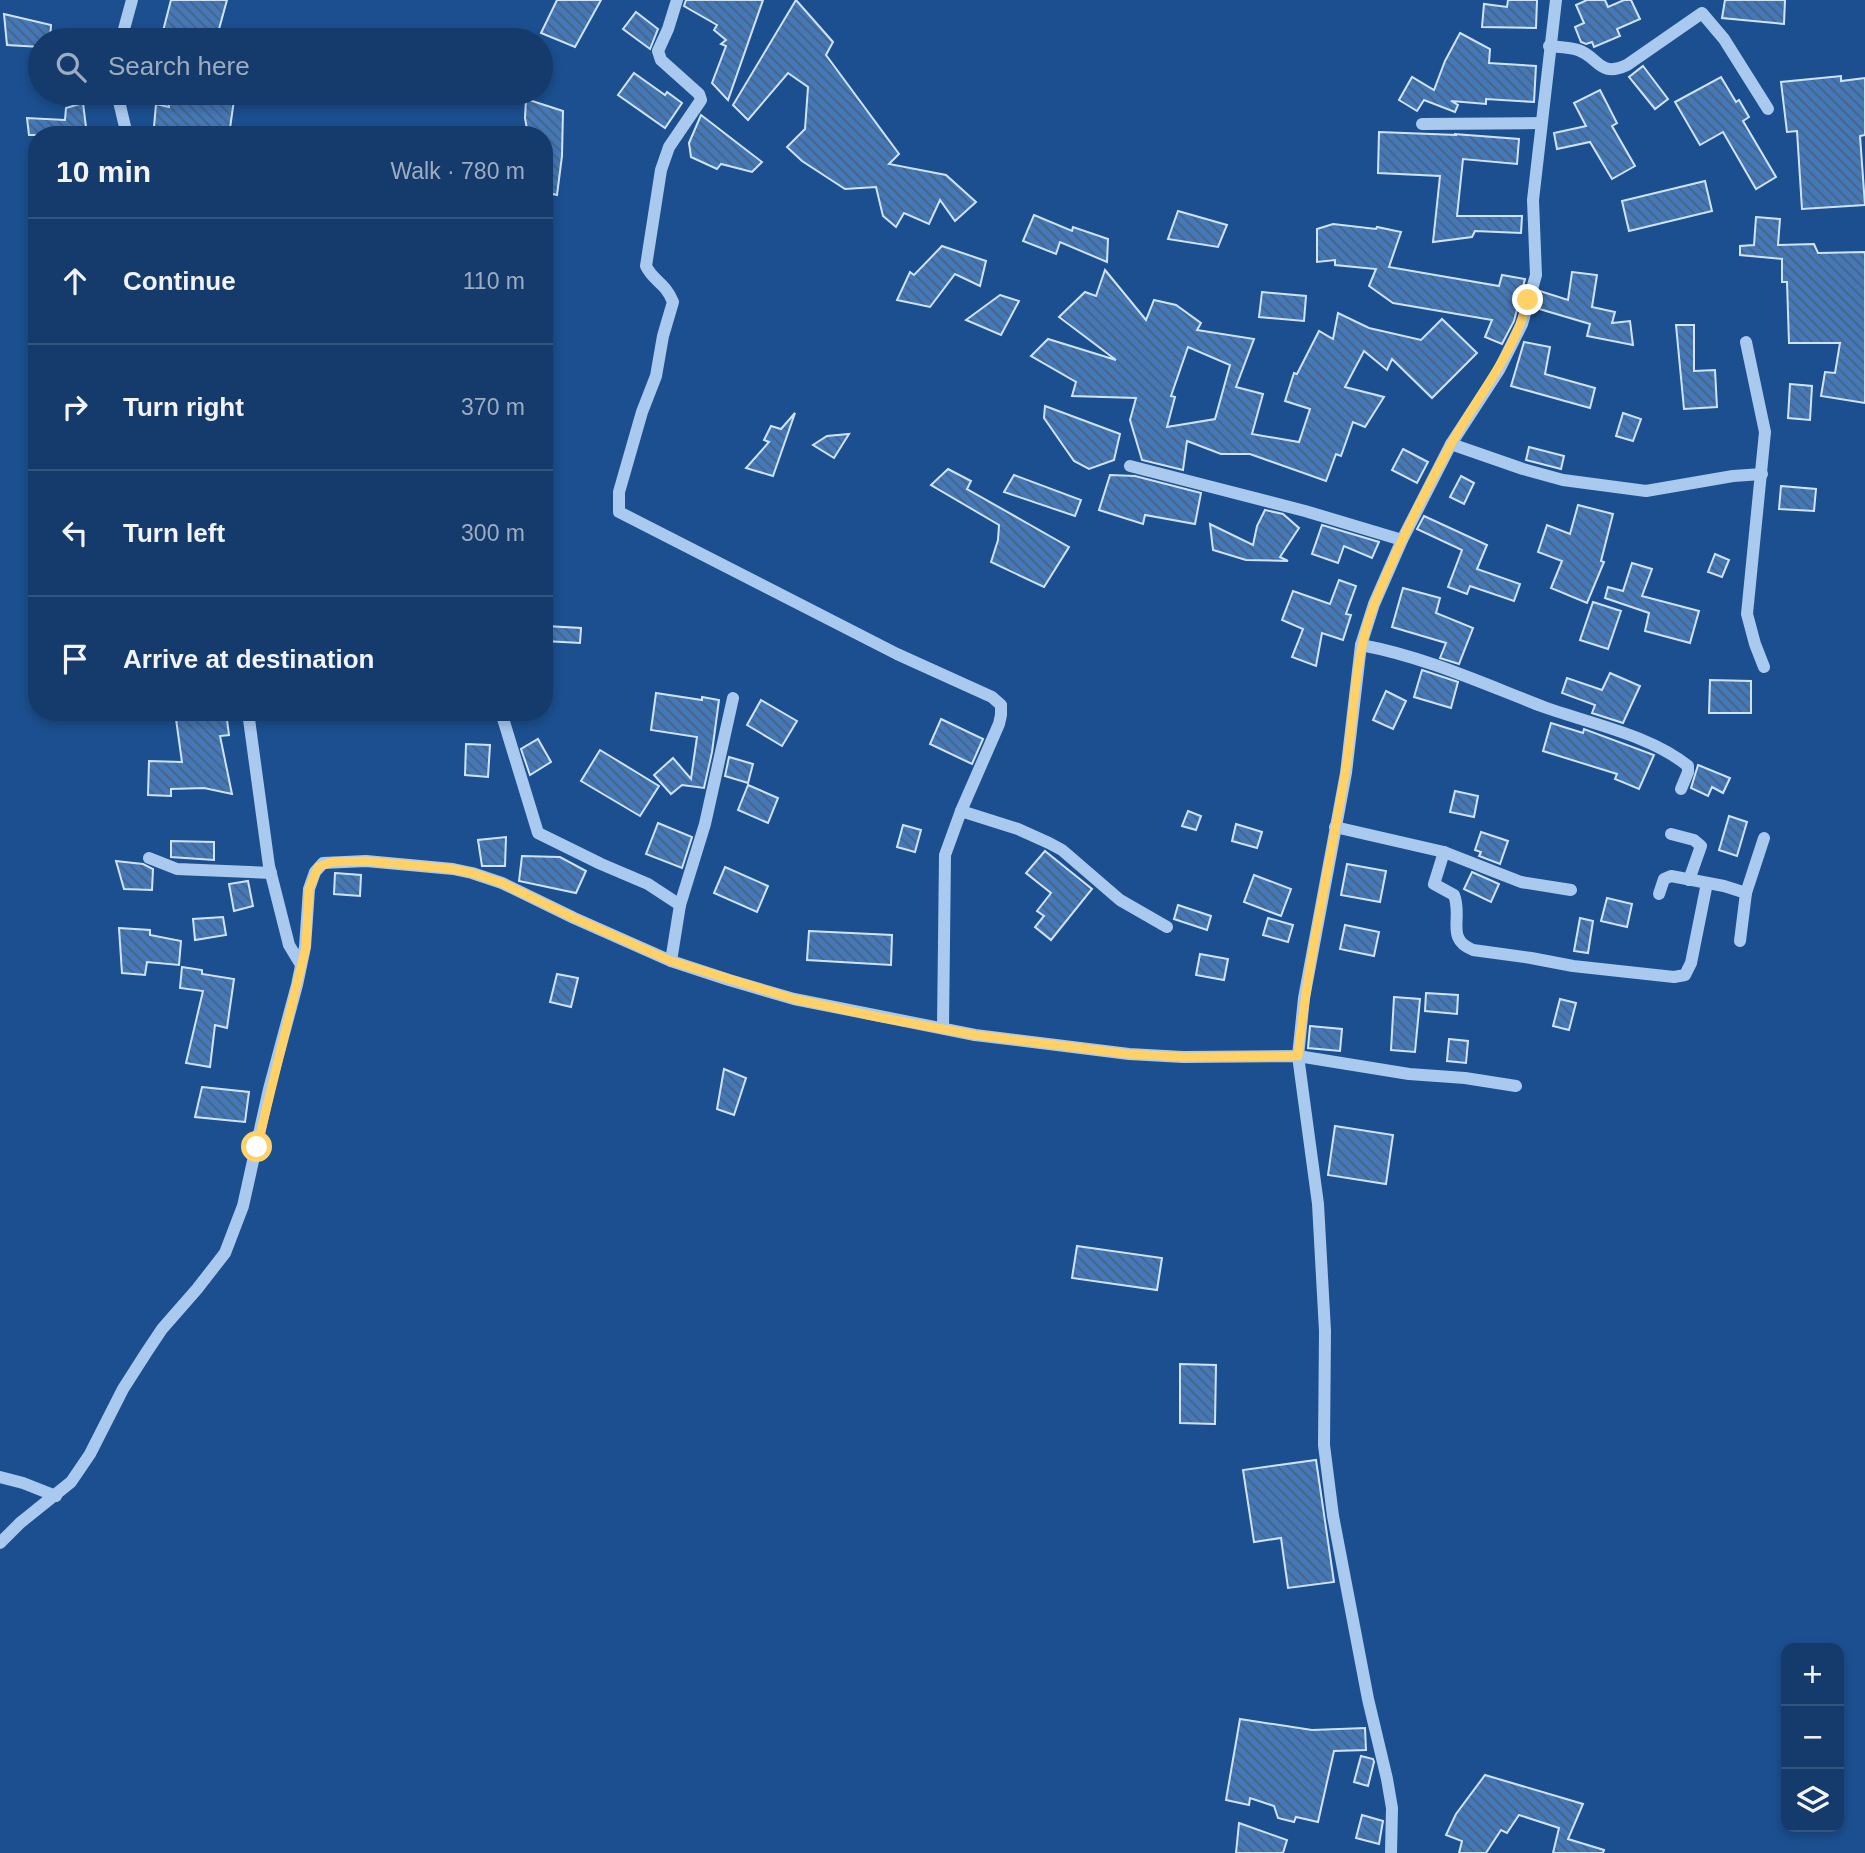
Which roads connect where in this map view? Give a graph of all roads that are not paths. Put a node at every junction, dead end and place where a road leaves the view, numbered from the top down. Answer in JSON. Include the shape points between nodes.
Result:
{"nodes":[{"id":1,"x":132,"y":0,"type":"edge"},
{"id":2,"x":677,"y":0,"type":"edge"},
{"id":3,"x":1556,"y":0,"type":"edge"},
{"id":4,"x":124,"y":28,"type":"edge"},
{"id":5,"x":1549,"y":46,"type":"junction"},
{"id":6,"x":120,"y":105,"type":"edge"},
{"id":7,"x":1768,"y":109,"type":"dead end"},
{"id":8,"x":1541,"y":123,"type":"junction"},
{"id":9,"x":1422,"y":124,"type":"dead end"},
{"id":10,"x":125,"y":126,"type":"edge"},
{"id":11,"x":1746,"y":342,"type":"dead end"},
{"id":12,"x":1451,"y":444,"type":"junction"},
{"id":13,"x":1130,"y":466,"type":"dead end"},
{"id":14,"x":1762,"y":474,"type":"junction"},
{"id":15,"x":1402,"y":540,"type":"junction"},
{"id":16,"x":1361,"y":645,"type":"junction"},
{"id":17,"x":1764,"y":667,"type":"dead end"},
{"id":18,"x":733,"y":698,"type":"dead end"},
{"id":19,"x":249,"y":721,"type":"edge"},
{"id":20,"x":504,"y":721,"type":"edge"},
{"id":21,"x":1681,"y":789,"type":"dead end"},
{"id":22,"x":961,"y":811,"type":"junction"},
{"id":23,"x":1335,"y":827,"type":"junction"},
{"id":24,"x":1671,"y":834,"type":"dead end"},
{"id":25,"x":1764,"y":838,"type":"dead end"},
{"id":26,"x":1444,"y":852,"type":"junction"},
{"id":27,"x":149,"y":859,"type":"dead end"},
{"id":28,"x":271,"y":873,"type":"junction"},
{"id":29,"x":1689,"y":880,"type":"junction"},
{"id":30,"x":1707,"y":883,"type":"junction"},
{"id":31,"x":1571,"y":890,"type":"dead end"},
{"id":32,"x":1746,"y":893,"type":"junction"},
{"id":33,"x":1659,"y":894,"type":"dead end"},
{"id":34,"x":680,"y":905,"type":"junction"},
{"id":35,"x":1167,"y":927,"type":"dead end"},
{"id":36,"x":1740,"y":941,"type":"dead end"},
{"id":37,"x":671,"y":961,"type":"junction"},
{"id":38,"x":301,"y":965,"type":"junction"},
{"id":39,"x":943,"y":1028,"type":"junction"},
{"id":40,"x":1298,"y":1056,"type":"junction"},
{"id":41,"x":1516,"y":1086,"type":"dead end"},
{"id":42,"x":0,"y":1477,"type":"edge"},
{"id":43,"x":56,"y":1496,"type":"junction"},
{"id":44,"x":0,"y":1544,"type":"edge"},
{"id":45,"x":1391,"y":1853,"type":"edge"}],
"edges":[{"from":1,"to":4,"type":"street"},
{"from":2,"to":22,"type":"street","via":[[658,51],[701,100],[669,147],[657,190],[646,265],[667,287],[673,302],[656,376],[619,492],[619,512],[992,697],[1001,705],[999,724]]},
{"from":3,"to":5,"type":"street"},
{"from":5,"to":7,"type":"street","via":[[1579,50],[1614,70],[1702,13]]},
{"from":5,"to":8,"type":"street"},
{"from":6,"to":10,"type":"street"},
{"from":8,"to":9,"type":"street"},
{"from":8,"to":12,"type":"street","via":[[1533,200],[1536,275],[1522,324],[1499,370]]},
{"from":11,"to":14,"type":"street","via":[[1765,426]]},
{"from":12,"to":14,"type":"street","via":[[1563,481],[1646,491]]},
{"from":12,"to":15,"type":"street"},
{"from":13,"to":15,"type":"street"},
{"from":14,"to":17,"type":"street","via":[[1747,614]]},
{"from":15,"to":16,"type":"street"},
{"from":16,"to":21,"type":"street","via":[[1395,651],[1470,676],[1656,746],[1688,766]]},
{"from":16,"to":23,"type":"street"},
{"from":18,"to":34,"type":"street","via":[[705,824]]},
{"from":19,"to":28,"type":"street"},
{"from":20,"to":34,"type":"street","via":[[538,833],[648,884]]},
{"from":22,"to":35,"type":"street","via":[[1049,842],[1130,907]]},
{"from":22,"to":39,"type":"street","via":[[945,855],[943,877]]},
{"from":23,"to":26,"type":"street"},
{"from":23,"to":40,"type":"street"},
{"from":24,"to":29,"type":"street","via":[[1700,845]]},
{"from":25,"to":32,"type":"street"},
{"from":26,"to":30,"type":"street","via":[[1434,884],[1454,895],[1461,944],[1473,950],[1606,970],[1685,975]]},
{"from":26,"to":31,"type":"street","via":[[1521,882]]},
{"from":27,"to":28,"type":"street","via":[[177,869]]},
{"from":28,"to":38,"type":"street","via":[[289,945]]},
{"from":29,"to":30,"type":"street"},
{"from":29,"to":33,"type":"street","via":[[1665,878]]},
{"from":30,"to":32,"type":"street"},
{"from":32,"to":36,"type":"street"},
{"from":34,"to":37,"type":"street"},
{"from":37,"to":38,"type":"street","via":[[472,873],[344,861],[323,863],[312,877]]},
{"from":37,"to":39,"type":"street","via":[[794,999]]},
{"from":38,"to":43,"type":"street","via":[[243,1206],[225,1253],[162,1329],[123,1389],[90,1454]]},
{"from":39,"to":40,"type":"street","via":[[1129,1054]]},
{"from":40,"to":41,"type":"street"},
{"from":40,"to":45,"type":"street","via":[[1318,1204],[1325,1331],[1324,1445],[1333,1516],[1387,1779]]},
{"from":42,"to":43,"type":"street"},
{"from":43,"to":44,"type":"street"}]}
